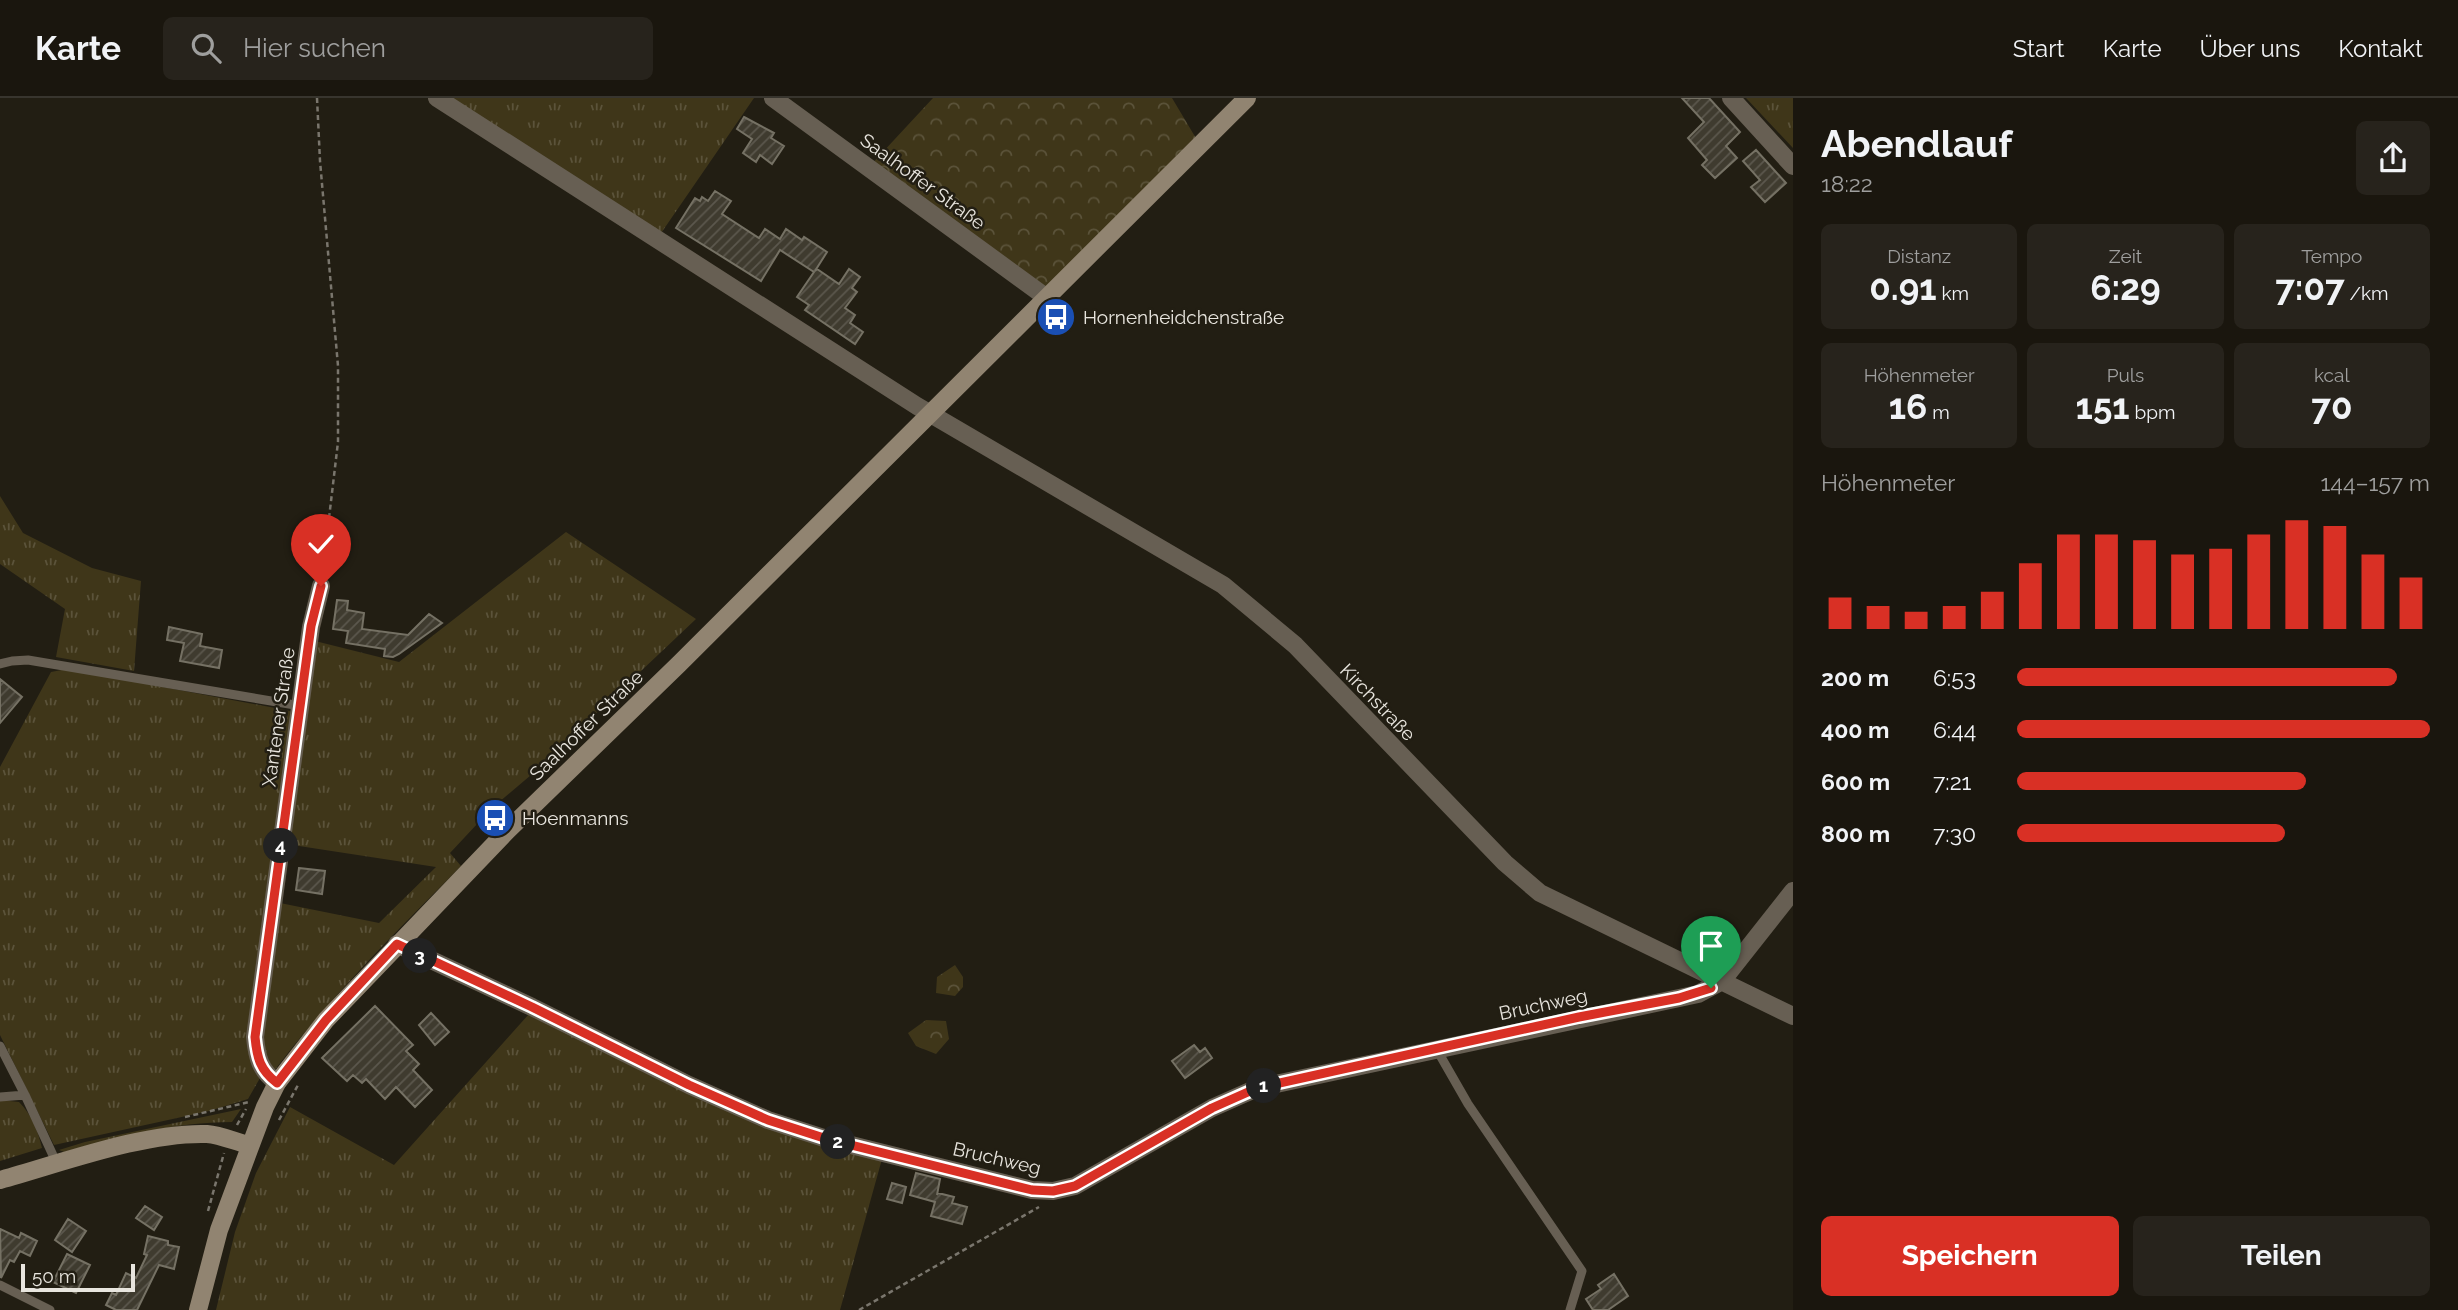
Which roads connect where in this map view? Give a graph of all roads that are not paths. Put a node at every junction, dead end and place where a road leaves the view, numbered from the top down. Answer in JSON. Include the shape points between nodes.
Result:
{"nodes":[{"id":1,"x":437,"y":98,"type":"edge"},
{"id":2,"x":773,"y":98,"type":"edge"},
{"id":3,"x":1247,"y":98,"type":"edge"},
{"id":4,"x":1731,"y":98,"type":"edge"},
{"id":5,"x":1793,"y":166,"type":"edge"},
{"id":6,"x":1047,"y":298,"type":"junction"},
{"id":7,"x":931,"y":413,"type":"junction"},
{"id":8,"x":321,"y":586,"type":"road end"},
{"id":9,"x":0,"y":664,"type":"edge"},
{"id":10,"x":301,"y":706,"type":"junction"},
{"id":11,"x":1793,"y":891,"type":"edge"},
{"id":12,"x":397,"y":944,"type":"junction"},
{"id":13,"x":1722,"y":981,"type":"junction"},
{"id":14,"x":1793,"y":1016,"type":"edge"},
{"id":15,"x":0,"y":1046,"type":"edge"},
{"id":16,"x":1437,"y":1049,"type":"junction"},
{"id":17,"x":277,"y":1083,"type":"junction"},
{"id":18,"x":25,"y":1095,"type":"junction"},
{"id":19,"x":0,"y":1097,"type":"edge"},
{"id":20,"x":249,"y":1145,"type":"junction"},
{"id":21,"x":57,"y":1164,"type":"junction"},
{"id":22,"x":0,"y":1180,"type":"edge"},
{"id":23,"x":0,"y":1285,"type":"edge"},
{"id":24,"x":50,"y":1310,"type":"edge"},
{"id":25,"x":198,"y":1310,"type":"edge"},
{"id":26,"x":1570,"y":1310,"type":"edge"}],
"edges":[{"from":1,"to":7,"type":"street"},
{"from":2,"to":6,"type":"street","name":"Saalhoffer Straße"},
{"from":3,"to":6,"type":"main road","name":"Saalhoffer Straße","via":[[1118,221]]},
{"from":4,"to":5,"type":"street"},
{"from":6,"to":7,"type":"main road","name":"Saalhoffer Straße"},
{"from":7,"to":12,"type":"main road","name":"Saalhoffer Straße"},
{"from":7,"to":13,"type":"street","name":"Kirchstraße","via":[[1223,585],[1295,645],[1495,853],[1540,893]]},
{"from":8,"to":10,"type":"street","name":"Xantener Straße"},
{"from":9,"to":10,"type":"lane","via":[[29,660]]},
{"from":10,"to":17,"type":"street","name":"Xantener Straße","via":[[255,1037],[257,1060]]},
{"from":11,"to":13,"type":"street"},
{"from":12,"to":16,"type":"street","name":"Bruchweg","via":[[768,1120],[1032,1190],[1075,1186],[1191,1119],[1257,1088]]},
{"from":12,"to":17,"type":"main road","name":"Saalhoffer Straße","via":[[326,1020]]},
{"from":13,"to":14,"type":"street","name":"Kirchstraße"},
{"from":13,"to":16,"type":"street","name":"Bruchweg","via":[[1698,994]]},
{"from":15,"to":18,"type":"lane"},
{"from":16,"to":26,"type":"lane","via":[[1468,1104],[1582,1271]]},
{"from":17,"to":20,"type":"main road","name":"Saalhoffer Straße"},
{"from":18,"to":19,"type":"lane"},
{"from":18,"to":21,"type":"lane"},
{"from":20,"to":21,"type":"main road","via":[[211,1134],[185,1135]]},
{"from":20,"to":25,"type":"main road","via":[[219,1230]]},
{"from":21,"to":22,"type":"main road"},
{"from":23,"to":24,"type":"lane"}]}
